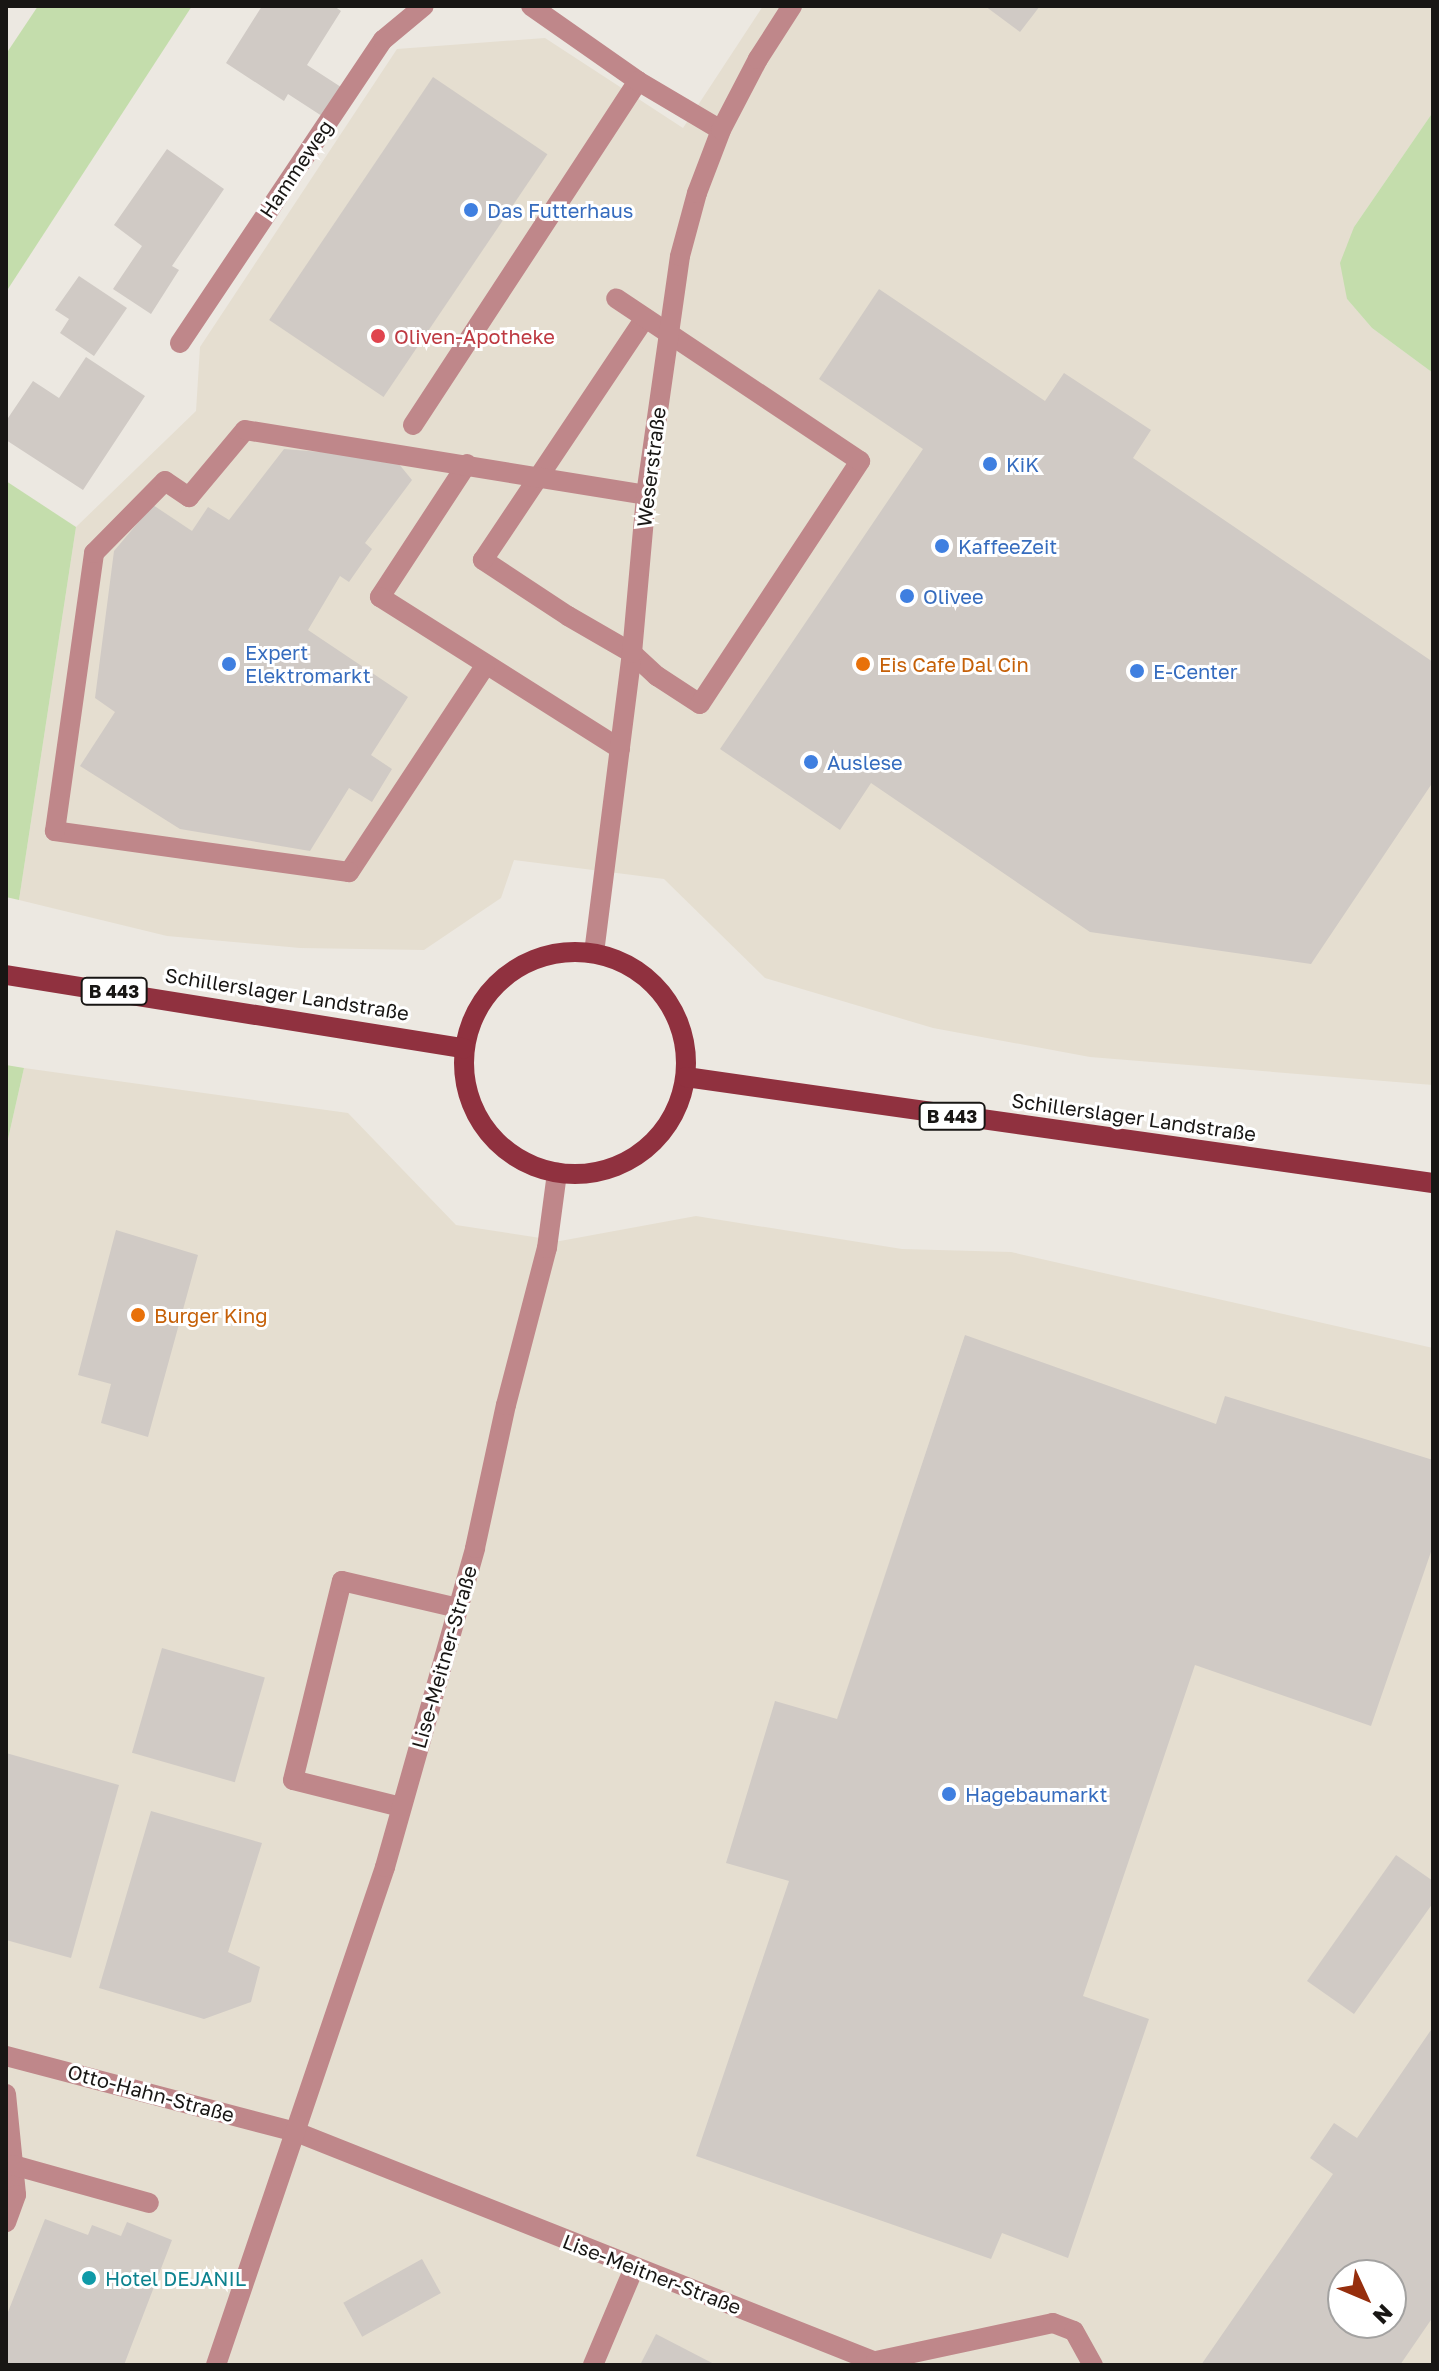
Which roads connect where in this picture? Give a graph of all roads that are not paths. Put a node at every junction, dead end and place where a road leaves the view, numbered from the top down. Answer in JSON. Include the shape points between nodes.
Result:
{"nodes":[{"id":1,"x":424,"y":6,"type":"edge"},
{"id":2,"x":531,"y":6,"type":"edge"},
{"id":3,"x":792,"y":6,"type":"edge"},
{"id":4,"x":638,"y":81,"type":"junction"},
{"id":5,"x":721,"y":130,"type":"junction"},
{"id":6,"x":616,"y":298,"type":"dead end"},
{"id":7,"x":645,"y":318,"type":"junction"},
{"id":8,"x":669,"y":334,"type":"junction"},
{"id":9,"x":180,"y":343,"type":"dead end"},
{"id":10,"x":413,"y":425,"type":"dead end"},
{"id":11,"x":467,"y":464,"type":"junction"},
{"id":12,"x":537,"y":477,"type":"junction"},
{"id":13,"x":646,"y":495,"type":"junction"},
{"id":14,"x":632,"y":653,"type":"junction"},
{"id":15,"x":485,"y":666,"type":"junction"},
{"id":16,"x":620,"y":749,"type":"junction"},
{"id":17,"x":594,"y":953,"type":"junction"},
{"id":18,"x":6,"y":975,"type":"edge"},
{"id":19,"x":464,"y":1048,"type":"junction"},
{"id":20,"x":686,"y":1077,"type":"junction"},
{"id":21,"x":557,"y":1173,"type":"junction"},
{"id":22,"x":1433,"y":1183,"type":"edge"},
{"id":23,"x":458,"y":1608,"type":"junction"},
{"id":24,"x":401,"y":1807,"type":"junction"},
{"id":25,"x":6,"y":2056,"type":"edge"},
{"id":26,"x":6,"y":2094,"type":"edge"},
{"id":27,"x":296,"y":2132,"type":"junction"},
{"id":28,"x":13,"y":2165,"type":"junction"},
{"id":29,"x":149,"y":2203,"type":"dead end"},
{"id":30,"x":6,"y":2222,"type":"edge"},
{"id":31,"x":634,"y":2268,"type":"junction"},
{"id":32,"x":880,"y":2363,"type":"edge"},
{"id":33,"x":216,"y":2365,"type":"edge"},
{"id":34,"x":593,"y":2365,"type":"edge"},
{"id":35,"x":1093,"y":2365,"type":"edge"}],
"edges":[{"from":1,"to":9,"type":"street","name":"Hammeweg","via":[[383,40]]},
{"from":2,"to":4,"type":"street"},
{"from":3,"to":5,"type":"street","name":"Weserstraße"},
{"from":4,"to":5,"type":"street"},
{"from":4,"to":10,"type":"street"},
{"from":5,"to":8,"type":"street","name":"Weserstraße","via":[[687,231]]},
{"from":6,"to":7,"type":"street"},
{"from":7,"to":8,"type":"street"},
{"from":7,"to":12,"type":"street"},
{"from":8,"to":13,"type":"street","name":"Weserstraße"},
{"from":8,"to":14,"type":"street","via":[[860,461],[700,704]]},
{"from":11,"to":12,"type":"street"},
{"from":11,"to":15,"type":"street","via":[[380,597]]},
{"from":11,"to":15,"type":"street","via":[[245,430],[189,497],[165,481],[94,553],[55,831],[349,872]]},
{"from":12,"to":13,"type":"street"},
{"from":12,"to":14,"type":"street","via":[[483,560]]},
{"from":13,"to":14,"type":"street","name":"Weserstraße"},
{"from":14,"to":16,"type":"street","name":"Weserstraße"},
{"from":15,"to":16,"type":"street"},
{"from":16,"to":17,"type":"street","name":"Weserstraße"},
{"from":17,"to":19,"type":"main road","via":[[558,952],[515,970],[475,1013]]},
{"from":17,"to":20,"type":"main road","via":[[625,963],[652,981],[672,1007],[684,1037]]},
{"from":18,"to":19,"type":"main road","name":"Schillerslager Landstraße","number":"B 443"},
{"from":19,"to":21,"type":"main road","via":[[464,1078],[487,1133],[509,1154]]},
{"from":20,"to":21,"type":"main road","via":[[668,1126],[648,1148],[623,1165],[595,1174]]},
{"from":20,"to":22,"type":"main road","name":"Schillerslager Landstraße","number":"B 443"},
{"from":21,"to":23,"type":"street","name":"Lise-Meitner-Straße","via":[[547,1248]]},
{"from":23,"to":24,"type":"street","name":"Lise-Meitner-Straße"},
{"from":23,"to":24,"type":"street","via":[[342,1581],[293,1780]]},
{"from":24,"to":27,"type":"street","name":"Lise-Meitner-Straße"},
{"from":25,"to":27,"type":"street","name":"Otto-Hahn-Straße"},
{"from":26,"to":28,"type":"street"},
{"from":27,"to":31,"type":"street","name":"Lise-Meitner-Straße"},
{"from":27,"to":33,"type":"street","name":"Lise-Meitner-Straße"},
{"from":28,"to":29,"type":"street"},
{"from":28,"to":30,"type":"street","via":[[16,2195]]},
{"from":31,"to":32,"type":"street","name":"Lise-Meitner-Straße"},
{"from":31,"to":34,"type":"street"},
{"from":32,"to":35,"type":"street","name":"Lise-Meitner-Straße","via":[[1053,2323],[1074,2331]]}]}
